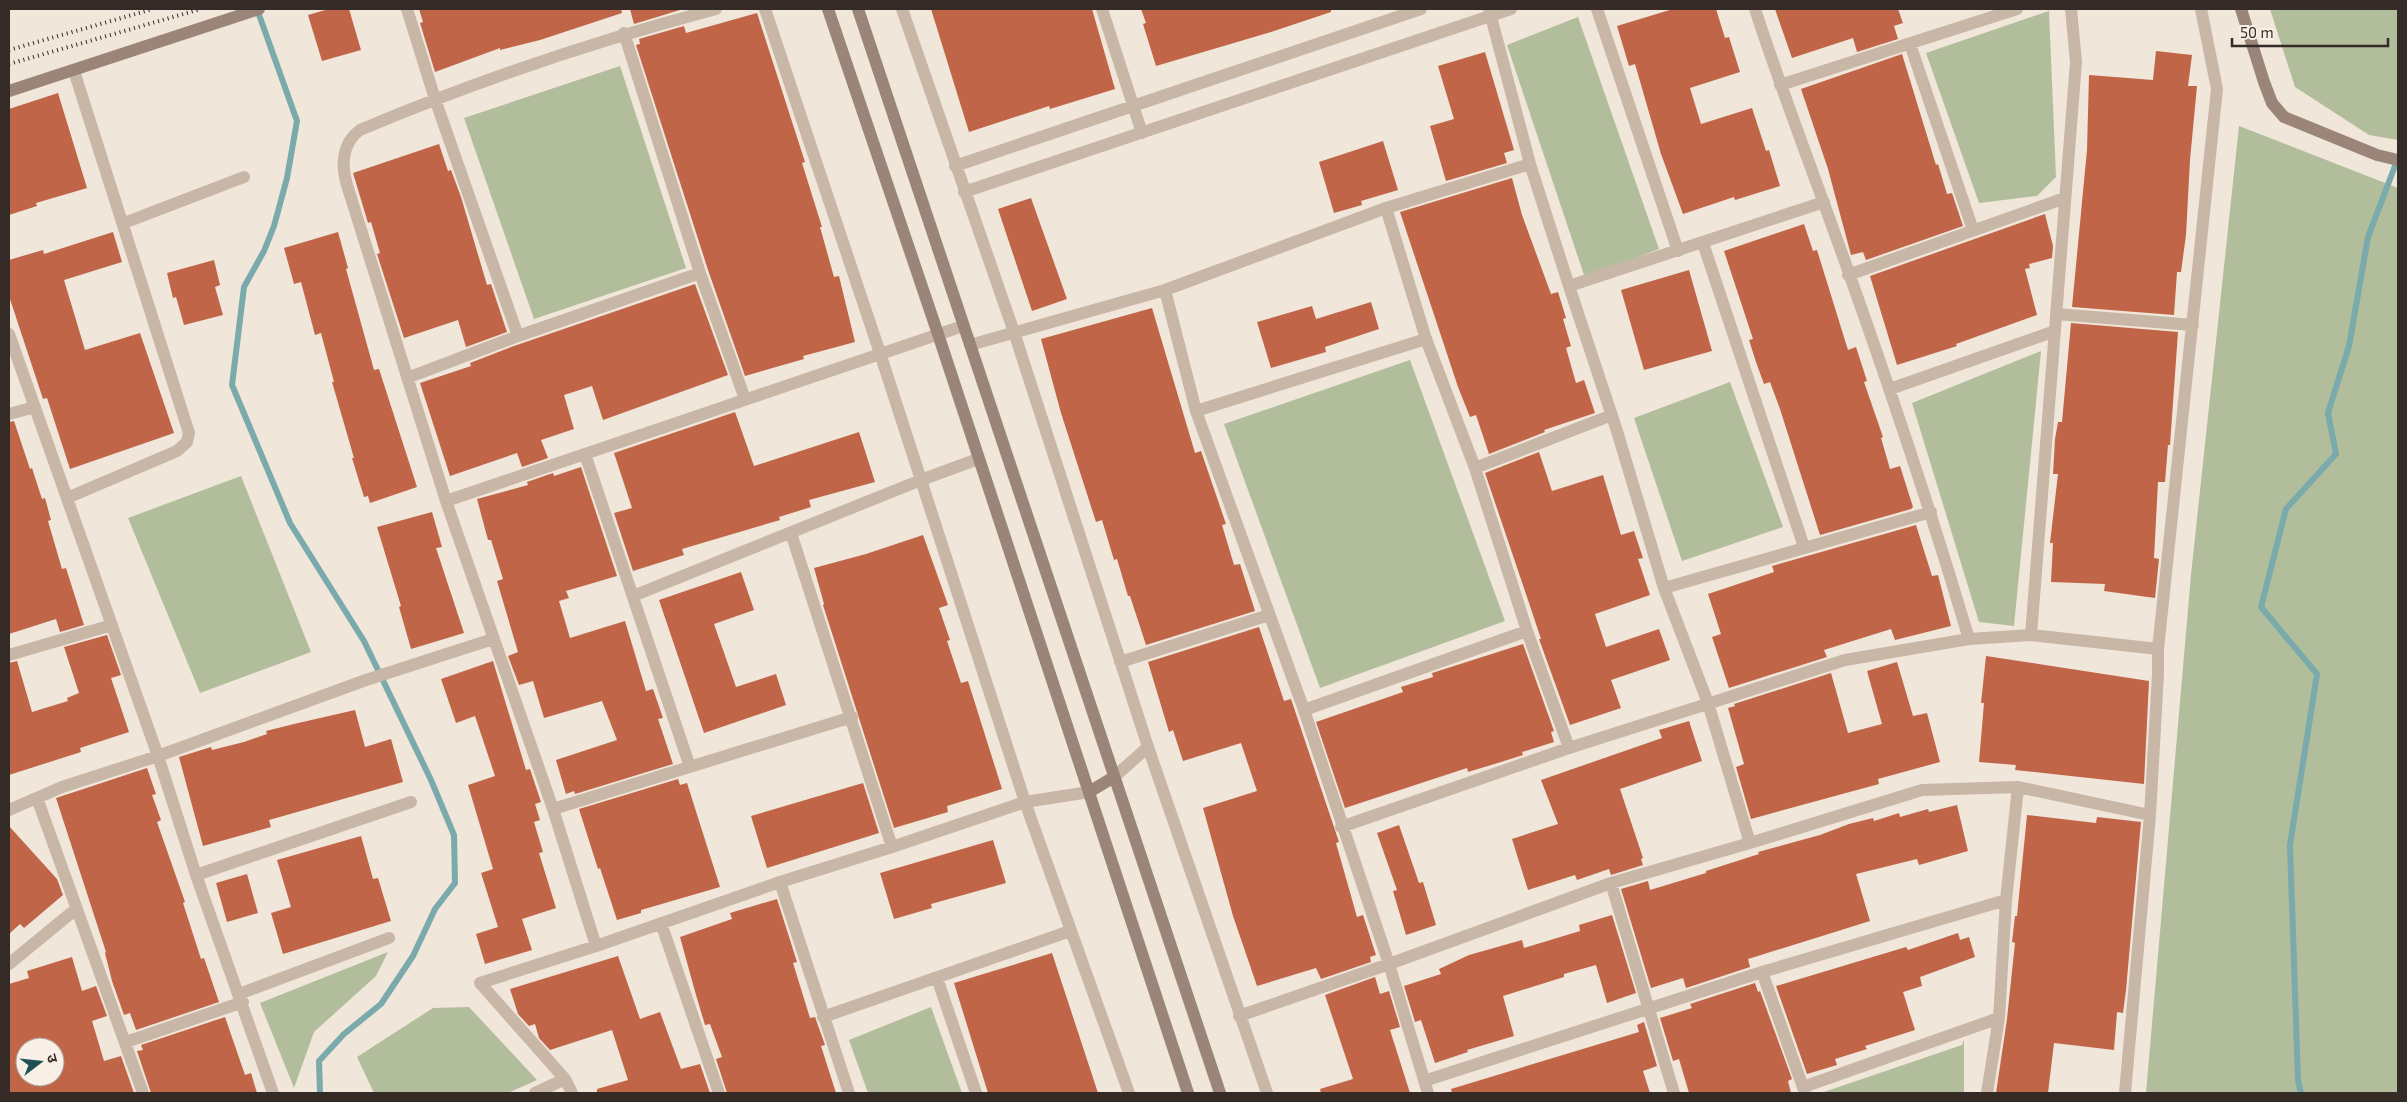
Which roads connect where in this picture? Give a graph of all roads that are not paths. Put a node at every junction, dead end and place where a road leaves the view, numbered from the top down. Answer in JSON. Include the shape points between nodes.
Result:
{"nodes":[{"id":1,"x":259,"y":9,"type":"edge"},
{"id":2,"x":407,"y":9,"type":"edge"},
{"id":3,"x":716,"y":9,"type":"edge"},
{"id":4,"x":765,"y":9,"type":"edge"},
{"id":5,"x":828,"y":9,"type":"edge"},
{"id":6,"x":858,"y":9,"type":"edge"},
{"id":7,"x":902,"y":9,"type":"edge"},
{"id":8,"x":1102,"y":9,"type":"edge"},
{"id":9,"x":1421,"y":9,"type":"edge"},
{"id":10,"x":1511,"y":9,"type":"edge"},
{"id":11,"x":1597,"y":9,"type":"edge"},
{"id":12,"x":1755,"y":9,"type":"edge"},
{"id":13,"x":2017,"y":9,"type":"edge"},
{"id":14,"x":2071,"y":9,"type":"edge"},
{"id":15,"x":2201,"y":9,"type":"edge"},
{"id":16,"x":2241,"y":9,"type":"edge"},
{"id":17,"x":1490,"y":13,"type":"edge"},
{"id":18,"x":624,"y":34,"type":"junction"},
{"id":19,"x":1910,"y":44,"type":"junction"},
{"id":20,"x":74,"y":71,"type":"junction"},
{"id":21,"x":1780,"y":85,"type":"junction"},
{"id":22,"x":9,"y":91,"type":"edge"},
{"id":23,"x":435,"y":98,"type":"junction"},
{"id":24,"x":1134,"y":106,"type":"junction"},
{"id":25,"x":1142,"y":133,"type":"junction"},
{"id":26,"x":2398,"y":160,"type":"edge"},
{"id":27,"x":1530,"y":164,"type":"junction"},
{"id":28,"x":955,"y":166,"type":"junction"},
{"id":29,"x":244,"y":176,"type":"dead end"},
{"id":30,"x":964,"y":192,"type":"junction"},
{"id":31,"x":2065,"y":198,"type":"junction"},
{"id":32,"x":1824,"y":202,"type":"junction"},
{"id":33,"x":1386,"y":208,"type":"junction"},
{"id":34,"x":124,"y":223,"type":"junction"},
{"id":35,"x":1974,"y":230,"type":"junction"},
{"id":36,"x":1703,"y":243,"type":"junction"},
{"id":37,"x":1678,"y":251,"type":"junction"},
{"id":38,"x":700,"y":273,"type":"junction"},
{"id":39,"x":1848,"y":275,"type":"junction"},
{"id":40,"x":1569,"y":286,"type":"junction"},
{"id":41,"x":1165,"y":290,"type":"junction"},
{"id":42,"x":2056,"y":314,"type":"junction"},
{"id":43,"x":2193,"y":325,"type":"junction"},
{"id":44,"x":963,"y":326,"type":"junction"},
{"id":45,"x":2055,"y":331,"type":"junction"},
{"id":46,"x":1014,"y":332,"type":"junction"},
{"id":47,"x":9,"y":334,"type":"edge"},
{"id":48,"x":938,"y":334,"type":"junction"},
{"id":49,"x":518,"y":336,"type":"junction"},
{"id":50,"x":1426,"y":339,"type":"junction"},
{"id":51,"x":970,"y":345,"type":"junction"},
{"id":52,"x":880,"y":353,"type":"junction"},
{"id":53,"x":407,"y":378,"type":"junction"},
{"id":54,"x":1890,"y":389,"type":"junction"},
{"id":55,"x":745,"y":399,"type":"junction"},
{"id":56,"x":35,"y":407,"type":"junction"},
{"id":57,"x":1196,"y":411,"type":"junction"},
{"id":58,"x":9,"y":414,"type":"edge"},
{"id":59,"x":1612,"y":415,"type":"junction"},
{"id":60,"x":585,"y":454,"type":"junction"},
{"id":61,"x":978,"y":459,"type":"junction"},
{"id":62,"x":1475,"y":468,"type":"junction"},
{"id":63,"x":921,"y":480,"type":"junction"},
{"id":64,"x":67,"y":498,"type":"junction"},
{"id":65,"x":446,"y":501,"type":"junction"},
{"id":66,"x":1931,"y":512,"type":"junction"},
{"id":67,"x":791,"y":533,"type":"junction"},
{"id":68,"x":1804,"y":547,"type":"junction"},
{"id":69,"x":1664,"y":588,"type":"junction"},
{"id":70,"x":633,"y":596,"type":"junction"},
{"id":71,"x":1270,"y":615,"type":"junction"},
{"id":72,"x":112,"y":625,"type":"junction"},
{"id":73,"x":1527,"y":631,"type":"junction"},
{"id":74,"x":2031,"y":635,"type":"junction"},
{"id":75,"x":493,"y":639,"type":"junction"},
{"id":76,"x":1968,"y":639,"type":"junction"},
{"id":77,"x":2158,"y":649,"type":"junction"},
{"id":78,"x":9,"y":655,"type":"edge"},
{"id":79,"x":1120,"y":662,"type":"junction"},
{"id":80,"x":1708,"y":703,"type":"junction"},
{"id":81,"x":1304,"y":710,"type":"junction"},
{"id":82,"x":852,"y":717,"type":"junction"},
{"id":83,"x":1148,"y":747,"type":"junction"},
{"id":84,"x":1569,"y":748,"type":"junction"},
{"id":85,"x":158,"y":756,"type":"junction"},
{"id":86,"x":690,"y":767,"type":"junction"},
{"id":87,"x":1114,"y":778,"type":"junction"},
{"id":88,"x":2018,"y":787,"type":"junction"},
{"id":89,"x":1089,"y":792,"type":"junction"},
{"id":90,"x":37,"y":798,"type":"junction"},
{"id":91,"x":411,"y":802,"type":"dead end"},
{"id":92,"x":1024,"y":802,"type":"junction"},
{"id":93,"x":553,"y":809,"type":"junction"},
{"id":94,"x":9,"y":810,"type":"edge"},
{"id":95,"x":2150,"y":816,"type":"junction"},
{"id":96,"x":1341,"y":827,"type":"junction"},
{"id":97,"x":1750,"y":843,"type":"junction"},
{"id":98,"x":892,"y":847,"type":"junction"},
{"id":99,"x":196,"y":875,"type":"junction"},
{"id":100,"x":780,"y":882,"type":"junction"},
{"id":101,"x":1611,"y":883,"type":"junction"},
{"id":102,"x":2006,"y":900,"type":"junction"},
{"id":103,"x":76,"y":909,"type":"junction"},
{"id":104,"x":661,"y":923,"type":"junction"},
{"id":105,"x":1070,"y":931,"type":"junction"},
{"id":106,"x":389,"y":938,"type":"dead end"},
{"id":107,"x":596,"y":946,"type":"junction"},
{"id":108,"x":9,"y":964,"type":"edge"},
{"id":109,"x":1389,"y":964,"type":"junction"},
{"id":110,"x":1762,"y":972,"type":"junction"},
{"id":111,"x":937,"y":978,"type":"junction"},
{"id":112,"x":241,"y":998,"type":"junction"},
{"id":113,"x":1648,"y":1009,"type":"junction"},
{"id":114,"x":1240,"y":1016,"type":"junction"},
{"id":115,"x":823,"y":1017,"type":"junction"},
{"id":116,"x":1999,"y":1018,"type":"junction"},
{"id":117,"x":126,"y":1042,"type":"junction"},
{"id":118,"x":565,"y":1079,"type":"junction"},
{"id":119,"x":1426,"y":1087,"type":"edge"},
{"id":120,"x":1804,"y":1090,"type":"edge"},
{"id":121,"x":143,"y":1093,"type":"edge"},
{"id":122,"x":273,"y":1093,"type":"edge"},
{"id":123,"x":535,"y":1093,"type":"edge"},
{"id":124,"x":572,"y":1093,"type":"edge"},
{"id":125,"x":718,"y":1093,"type":"edge"},
{"id":126,"x":849,"y":1093,"type":"edge"},
{"id":127,"x":976,"y":1093,"type":"edge"},
{"id":128,"x":1129,"y":1093,"type":"edge"},
{"id":129,"x":1188,"y":1093,"type":"edge"},
{"id":130,"x":1220,"y":1093,"type":"edge"},
{"id":131,"x":1267,"y":1093,"type":"edge"},
{"id":132,"x":1674,"y":1093,"type":"edge"},
{"id":133,"x":1987,"y":1093,"type":"edge"},
{"id":134,"x":2125,"y":1093,"type":"edge"}],
"edges":[{"from":1,"to":20,"type":"main road"},
{"from":2,"to":23,"type":"street"},
{"from":3,"to":18,"type":"street"},
{"from":4,"to":52,"type":"street"},
{"from":5,"to":48,"type":"main road"},
{"from":6,"to":44,"type":"main road"},
{"from":7,"to":28,"type":"street"},
{"from":8,"to":24,"type":"street"},
{"from":9,"to":24,"type":"street"},
{"from":10,"to":17,"type":"street"},
{"from":11,"to":37,"type":"street"},
{"from":12,"to":21,"type":"street"},
{"from":13,"to":19,"type":"street"},
{"from":14,"to":31,"type":"street","via":[[2076,62]]},
{"from":15,"to":43,"type":"street","via":[[2217,90]]},
{"from":16,"to":26,"type":"main road","via":[[2272,103],[2284,118],[2377,155]]},
{"from":17,"to":25,"type":"street"},
{"from":17,"to":27,"type":"street"},
{"from":18,"to":23,"type":"street"},
{"from":18,"to":38,"type":"street"},
{"from":19,"to":21,"type":"street"},
{"from":19,"to":35,"type":"street"},
{"from":20,"to":22,"type":"main road"},
{"from":20,"to":34,"type":"street"},
{"from":21,"to":32,"type":"street"},
{"from":23,"to":49,"type":"street"},
{"from":23,"to":53,"type":"street","via":[[360,130],[352,136],[343,158],[347,185]]},
{"from":24,"to":25,"type":"street"},
{"from":24,"to":28,"type":"street"},
{"from":25,"to":30,"type":"street"},
{"from":27,"to":33,"type":"street"},
{"from":27,"to":40,"type":"street"},
{"from":28,"to":30,"type":"street"},
{"from":29,"to":34,"type":"street"},
{"from":30,"to":46,"type":"street"},
{"from":31,"to":35,"type":"street"},
{"from":31,"to":42,"type":"street"},
{"from":32,"to":36,"type":"street"},
{"from":32,"to":39,"type":"street"},
{"from":33,"to":41,"type":"street"},
{"from":33,"to":50,"type":"street"},
{"from":34,"to":64,"type":"street","via":[[190,433],[187,442],[177,451]]},
{"from":35,"to":39,"type":"street"},
{"from":36,"to":37,"type":"street"},
{"from":36,"to":68,"type":"street"},
{"from":37,"to":40,"type":"street"},
{"from":38,"to":49,"type":"street"},
{"from":38,"to":55,"type":"street"},
{"from":39,"to":54,"type":"street"},
{"from":40,"to":59,"type":"street"},
{"from":41,"to":46,"type":"street"},
{"from":41,"to":57,"type":"street"},
{"from":42,"to":43,"type":"street"},
{"from":42,"to":45,"type":"street"},
{"from":43,"to":77,"type":"street"},
{"from":44,"to":48,"type":"street"},
{"from":44,"to":51,"type":"main road"},
{"from":45,"to":54,"type":"street"},
{"from":45,"to":74,"type":"street"},
{"from":46,"to":51,"type":"street"},
{"from":46,"to":79,"type":"street"},
{"from":47,"to":56,"type":"street"},
{"from":48,"to":52,"type":"street"},
{"from":48,"to":61,"type":"main road"},
{"from":49,"to":53,"type":"street"},
{"from":50,"to":57,"type":"street"},
{"from":50,"to":62,"type":"street"},
{"from":51,"to":87,"type":"main road"},
{"from":52,"to":55,"type":"street"},
{"from":52,"to":63,"type":"street"},
{"from":53,"to":65,"type":"street"},
{"from":54,"to":66,"type":"street"},
{"from":55,"to":60,"type":"street"},
{"from":56,"to":58,"type":"street"},
{"from":56,"to":64,"type":"street"},
{"from":57,"to":71,"type":"street"},
{"from":59,"to":62,"type":"street"},
{"from":59,"to":69,"type":"street"},
{"from":60,"to":65,"type":"street"},
{"from":60,"to":70,"type":"street"},
{"from":61,"to":63,"type":"street"},
{"from":61,"to":89,"type":"main road"},
{"from":62,"to":73,"type":"street"},
{"from":63,"to":67,"type":"street"},
{"from":63,"to":92,"type":"street"},
{"from":64,"to":72,"type":"street"},
{"from":65,"to":75,"type":"street"},
{"from":66,"to":68,"type":"street"},
{"from":66,"to":76,"type":"street"},
{"from":67,"to":70,"type":"street"},
{"from":67,"to":82,"type":"street"},
{"from":68,"to":69,"type":"street"},
{"from":69,"to":80,"type":"street"},
{"from":70,"to":86,"type":"street"},
{"from":71,"to":79,"type":"street"},
{"from":71,"to":81,"type":"street"},
{"from":72,"to":78,"type":"street"},
{"from":72,"to":85,"type":"street"},
{"from":73,"to":81,"type":"street"},
{"from":73,"to":84,"type":"street"},
{"from":74,"to":76,"type":"street"},
{"from":74,"to":77,"type":"street"},
{"from":75,"to":85,"type":"street","via":[[366,680]]},
{"from":75,"to":93,"type":"street"},
{"from":76,"to":80,"type":"street","via":[[1845,660]]},
{"from":77,"to":95,"type":"street"},
{"from":79,"to":83,"type":"street"},
{"from":80,"to":84,"type":"street"},
{"from":80,"to":97,"type":"street"},
{"from":81,"to":96,"type":"street"},
{"from":82,"to":86,"type":"street"},
{"from":82,"to":98,"type":"street"},
{"from":83,"to":87,"type":"street"},
{"from":83,"to":114,"type":"street"},
{"from":84,"to":96,"type":"street"},
{"from":85,"to":90,"type":"street"},
{"from":85,"to":99,"type":"street"},
{"from":86,"to":93,"type":"street"},
{"from":87,"to":89,"type":"main road"},
{"from":87,"to":130,"type":"main road"},
{"from":88,"to":95,"type":"street"},
{"from":88,"to":97,"type":"street","via":[[1922,790]]},
{"from":88,"to":102,"type":"street"},
{"from":89,"to":92,"type":"street"},
{"from":89,"to":129,"type":"main road"},
{"from":90,"to":94,"type":"street"},
{"from":90,"to":103,"type":"street"},
{"from":91,"to":99,"type":"street"},
{"from":92,"to":98,"type":"street"},
{"from":92,"to":105,"type":"street"},
{"from":93,"to":107,"type":"street"},
{"from":95,"to":134,"type":"street"},
{"from":96,"to":109,"type":"street"},
{"from":97,"to":101,"type":"street"},
{"from":98,"to":100,"type":"street"},
{"from":99,"to":112,"type":"street"},
{"from":100,"to":104,"type":"street"},
{"from":100,"to":115,"type":"street"},
{"from":101,"to":109,"type":"street"},
{"from":101,"to":113,"type":"street"},
{"from":102,"to":110,"type":"street"},
{"from":102,"to":116,"type":"street"},
{"from":103,"to":108,"type":"street"},
{"from":103,"to":117,"type":"street"},
{"from":104,"to":107,"type":"street"},
{"from":104,"to":125,"type":"street"},
{"from":105,"to":111,"type":"street"},
{"from":105,"to":128,"type":"street"},
{"from":106,"to":112,"type":"street"},
{"from":107,"to":118,"type":"street","via":[[480,983]]},
{"from":109,"to":114,"type":"street"},
{"from":109,"to":119,"type":"street"},
{"from":110,"to":113,"type":"street"},
{"from":110,"to":120,"type":"street"},
{"from":111,"to":115,"type":"street"},
{"from":111,"to":127,"type":"street"},
{"from":112,"to":117,"type":"street"},
{"from":112,"to":122,"type":"street"},
{"from":113,"to":119,"type":"street"},
{"from":113,"to":132,"type":"street"},
{"from":114,"to":131,"type":"street"},
{"from":115,"to":126,"type":"street"},
{"from":116,"to":120,"type":"street"},
{"from":116,"to":133,"type":"street"},
{"from":117,"to":121,"type":"street"},
{"from":118,"to":123,"type":"street"},
{"from":118,"to":124,"type":"street"}]}
